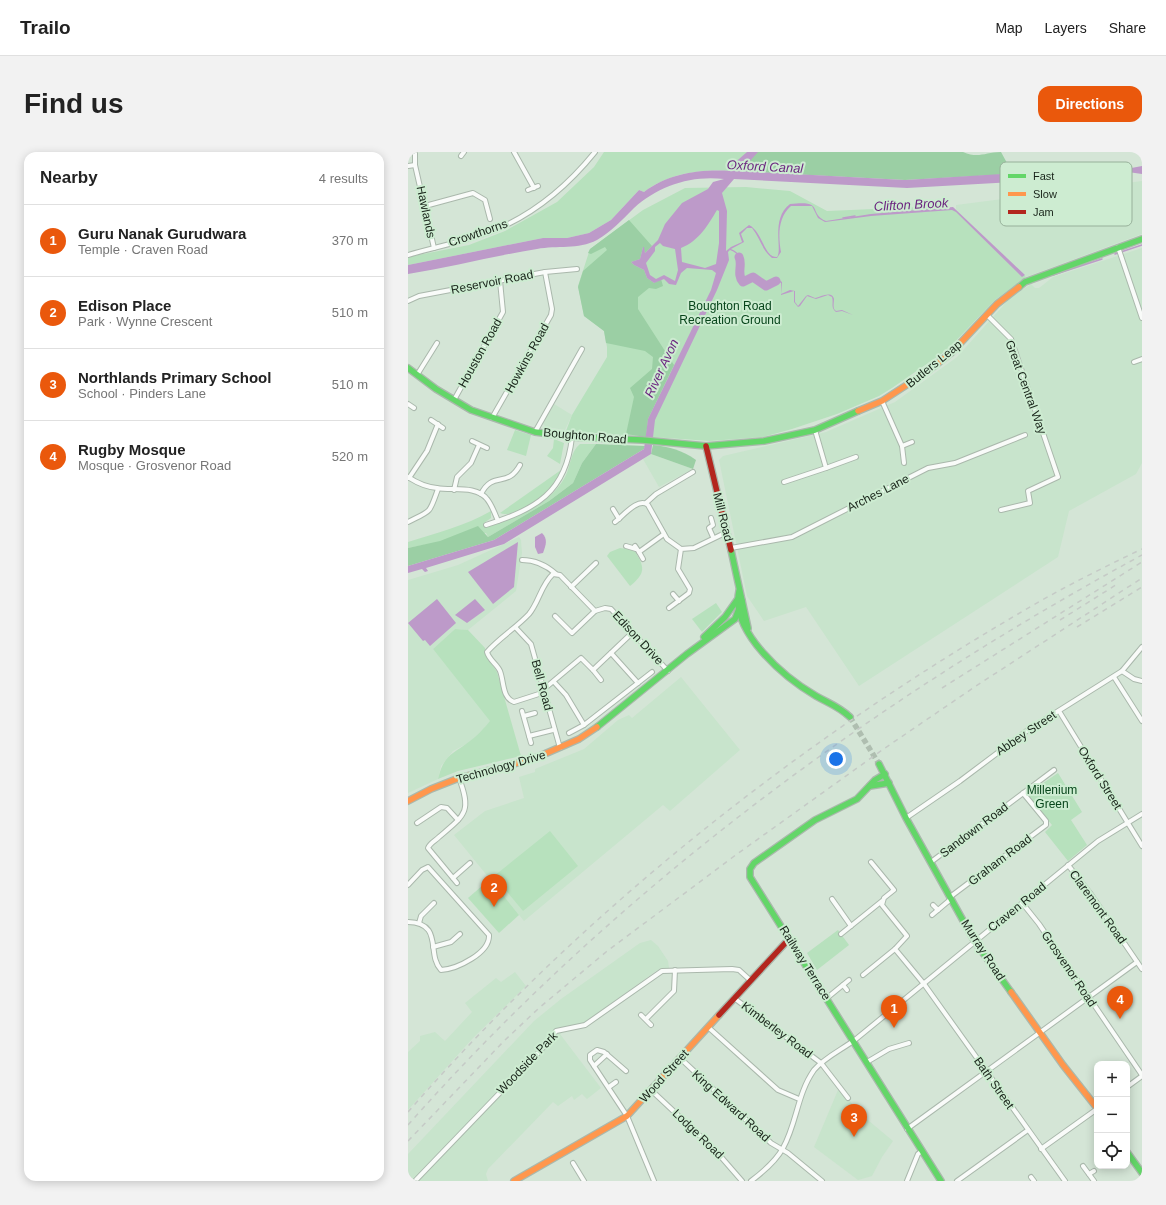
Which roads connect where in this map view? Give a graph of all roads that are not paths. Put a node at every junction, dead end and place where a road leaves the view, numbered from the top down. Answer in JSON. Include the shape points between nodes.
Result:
{"nodes":[{"id":1,"x":415,"y":152,"type":"edge"},
{"id":2,"x":464,"y":152,"type":"edge"},
{"id":3,"x":514,"y":152,"type":"edge"},
{"id":4,"x":595,"y":152,"type":"edge"},
{"id":5,"x":461,"y":156,"type":"dead end"},
{"id":6,"x":415,"y":165,"type":"junction"},
{"id":7,"x":408,"y":166,"type":"edge"},
{"id":8,"x":538,"y":186,"type":"dead end"},
{"id":9,"x":534,"y":188,"type":"junction"},
{"id":10,"x":528,"y":190,"type":"dead end"},
{"id":11,"x":425,"y":206,"type":"junction"},
{"id":12,"x":489,"y":213,"type":"junction"},
{"id":13,"x":483,"y":215,"type":"dead end"},
{"id":14,"x":490,"y":219,"type":"dead end"},
{"id":15,"x":1142,"y":239,"type":"edge"},
{"id":16,"x":434,"y":248,"type":"junction"},
{"id":17,"x":1119,"y":251,"type":"junction"},
{"id":18,"x":408,"y":255,"type":"edge"},
{"id":19,"x":577,"y":269,"type":"dead end"},
{"id":20,"x":545,"y":272,"type":"junction"},
{"id":21,"x":500,"y":281,"type":"junction"},
{"id":22,"x":408,"y":301,"type":"edge"},
{"id":23,"x":987,"y":315,"type":"junction"},
{"id":24,"x":1142,"y":318,"type":"edge"},
{"id":25,"x":437,"y":344,"type":"dead end"},
{"id":26,"x":582,"y":349,"type":"dead end"},
{"id":27,"x":1142,"y":359,"type":"edge"},
{"id":28,"x":1134,"y":362,"type":"dead end"},
{"id":29,"x":408,"y":368,"type":"edge"},
{"id":30,"x":417,"y":375,"type":"junction"},
{"id":31,"x":454,"y":400,"type":"junction"},
{"id":32,"x":882,"y":401,"type":"junction"},
{"id":33,"x":408,"y":404,"type":"edge"},
{"id":34,"x":414,"y":408,"type":"dead end"},
{"id":35,"x":492,"y":418,"type":"junction"},
{"id":36,"x":431,"y":420,"type":"dead end"},
{"id":37,"x":438,"y":424,"type":"junction"},
{"id":38,"x":443,"y":428,"type":"dead end"},
{"id":39,"x":815,"y":430,"type":"junction"},
{"id":40,"x":536,"y":432,"type":"junction"},
{"id":41,"x":1025,"y":435,"type":"dead end"},
{"id":42,"x":572,"y":437,"type":"junction"},
{"id":43,"x":472,"y":442,"type":"dead end"},
{"id":44,"x":912,"y":442,"type":"dead end"},
{"id":45,"x":479,"y":445,"type":"junction"},
{"id":46,"x":706,"y":446,"type":"junction"},
{"id":47,"x":902,"y":446,"type":"junction"},
{"id":48,"x":487,"y":448,"type":"dead end"},
{"id":49,"x":856,"y":457,"type":"dead end"},
{"id":50,"x":904,"y":463,"type":"dead end"},
{"id":51,"x":520,"y":465,"type":"dead end"},
{"id":52,"x":826,"y":468,"type":"junction"},
{"id":53,"x":693,"y":472,"type":"dead end"},
{"id":54,"x":408,"y":477,"type":"edge"},
{"id":55,"x":784,"y":482,"type":"dead end"},
{"id":56,"x":438,"y":489,"type":"junction"},
{"id":57,"x":454,"y":490,"type":"junction"},
{"id":58,"x":481,"y":494,"type":"junction"},
{"id":59,"x":646,"y":503,"type":"junction"},
{"id":60,"x":613,"y":509,"type":"dead end"},
{"id":61,"x":1001,"y":510,"type":"dead end"},
{"id":62,"x":711,"y":518,"type":"dead end"},
{"id":63,"x":619,"y":519,"type":"junction"},
{"id":64,"x":498,"y":521,"type":"junction"},
{"id":65,"x":408,"y":522,"type":"edge"},
{"id":66,"x":615,"y":522,"type":"dead end"},
{"id":67,"x":486,"y":525,"type":"dead end"},
{"id":68,"x":727,"y":532,"type":"junction"},
{"id":69,"x":664,"y":534,"type":"junction"},
{"id":70,"x":714,"y":537,"type":"junction"},
{"id":71,"x":626,"y":546,"type":"dead end"},
{"id":72,"x":635,"y":546,"type":"dead end"},
{"id":73,"x":731,"y":548,"type":"junction"},
{"id":74,"x":681,"y":549,"type":"junction"},
{"id":75,"x":638,"y":552,"type":"junction"},
{"id":76,"x":643,"y":559,"type":"dead end"},
{"id":77,"x":522,"y":560,"type":"dead end"},
{"id":78,"x":596,"y":563,"type":"dead end"},
{"id":79,"x":556,"y":574,"type":"junction"},
{"id":80,"x":571,"y":587,"type":"junction"},
{"id":81,"x":673,"y":594,"type":"dead end"},
{"id":82,"x":740,"y":600,"type":"junction"},
{"id":83,"x":679,"y":601,"type":"junction"},
{"id":84,"x":669,"y":608,"type":"dead end"},
{"id":85,"x":595,"y":611,"type":"junction"},
{"id":86,"x":742,"y":612,"type":"junction"},
{"id":87,"x":555,"y":616,"type":"dead end"},
{"id":88,"x":724,"y":618,"type":"junction"},
{"id":89,"x":735,"y":618,"type":"junction"},
{"id":90,"x":741,"y":621,"type":"junction"},
{"id":91,"x":516,"y":628,"type":"junction"},
{"id":92,"x":748,"y":628,"type":"junction"},
{"id":93,"x":633,"y":632,"type":"junction"},
{"id":94,"x":1142,"y":647,"type":"edge"},
{"id":95,"x":611,"y":654,"type":"junction"},
{"id":96,"x":687,"y":654,"type":"junction"},
{"id":97,"x":593,"y":670,"type":"junction"},
{"id":98,"x":668,"y":671,"type":"junction"},
{"id":99,"x":1122,"y":671,"type":"junction"},
{"id":100,"x":652,"y":672,"type":"dead end"},
{"id":101,"x":1114,"y":677,"type":"junction"},
{"id":102,"x":601,"y":680,"type":"dead end"},
{"id":103,"x":1142,"y":681,"type":"edge"},
{"id":104,"x":554,"y":682,"type":"junction"},
{"id":105,"x":638,"y":683,"type":"junction"},
{"id":106,"x":545,"y":690,"type":"junction"},
{"id":107,"x":522,"y":710,"type":"dead end"},
{"id":108,"x":1059,"y":711,"type":"junction"},
{"id":109,"x":535,"y":713,"type":"dead end"},
{"id":110,"x":524,"y":716,"type":"junction"},
{"id":111,"x":850,"y":717,"type":"tunnel mouth"},
{"id":112,"x":1142,"y":721,"type":"edge"},
{"id":113,"x":584,"y":725,"type":"junction"},
{"id":114,"x":553,"y":730,"type":"junction"},
{"id":115,"x":569,"y":733,"type":"dead end"},
{"id":116,"x":529,"y":736,"type":"junction"},
{"id":117,"x":531,"y":743,"type":"dead end"},
{"id":118,"x":560,"y":748,"type":"junction"},
{"id":119,"x":879,"y":764,"type":"tunnel mouth"},
{"id":120,"x":1054,"y":770,"type":"dead end"},
{"id":121,"x":460,"y":778,"type":"junction"},
{"id":122,"x":887,"y":779,"type":"junction"},
{"id":123,"x":870,"y":786,"type":"junction"},
{"id":124,"x":1023,"y":793,"type":"junction"},
{"id":125,"x":408,"y":802,"type":"edge"},
{"id":126,"x":1142,"y":814,"type":"edge"},
{"id":127,"x":906,"y":818,"type":"junction"},
{"id":128,"x":458,"y":820,"type":"junction"},
{"id":129,"x":1128,"y":822,"type":"junction"},
{"id":130,"x":418,"y":823,"type":"dead end"},
{"id":131,"x":1142,"y":846,"type":"edge"},
{"id":132,"x":871,"y":862,"type":"dead end"},
{"id":133,"x":931,"y":862,"type":"junction"},
{"id":134,"x":470,"y":864,"type":"dead end"},
{"id":135,"x":1068,"y":865,"type":"junction"},
{"id":136,"x":453,"y":878,"type":"junction"},
{"id":137,"x":457,"y":883,"type":"dead end"},
{"id":138,"x":408,"y":885,"type":"edge"},
{"id":139,"x":951,"y":898,"type":"junction"},
{"id":140,"x":832,"y":899,"type":"dead end"},
{"id":141,"x":882,"y":901,"type":"junction"},
{"id":142,"x":434,"y":903,"type":"dead end"},
{"id":143,"x":1023,"y":904,"type":"junction"},
{"id":144,"x":933,"y":905,"type":"dead end"},
{"id":145,"x":938,"y":910,"type":"junction"},
{"id":146,"x":932,"y":915,"type":"dead end"},
{"id":147,"x":408,"y":922,"type":"edge"},
{"id":148,"x":419,"y":923,"type":"junction"},
{"id":149,"x":851,"y":926,"type":"junction"},
{"id":150,"x":460,"y":934,"type":"dead end"},
{"id":151,"x":841,"y":934,"type":"dead end"},
{"id":152,"x":789,"y":939,"type":"junction"},
{"id":153,"x":975,"y":942,"type":"junction"},
{"id":154,"x":434,"y":947,"type":"junction"},
{"id":155,"x":895,"y":948,"type":"junction"},
{"id":156,"x":1137,"y":962,"type":"junction"},
{"id":157,"x":1142,"y":969,"type":"edge"},
{"id":158,"x":675,"y":970,"type":"junction"},
{"id":159,"x":863,"y":975,"type":"dead end"},
{"id":160,"x":750,"y":980,"type":"junction"},
{"id":161,"x":849,"y":980,"type":"dead end"},
{"id":162,"x":924,"y":984,"type":"junction"},
{"id":163,"x":843,"y":985,"type":"junction"},
{"id":164,"x":847,"y":990,"type":"dead end"},
{"id":165,"x":1088,"y":997,"type":"junction"},
{"id":166,"x":734,"y":998,"type":"junction"},
{"id":167,"x":827,"y":998,"type":"junction"},
{"id":168,"x":641,"y":1014,"type":"dead end"},
{"id":169,"x":646,"y":1019,"type":"junction"},
{"id":170,"x":651,"y":1025,"type":"dead end"},
{"id":171,"x":708,"y":1028,"type":"junction"},
{"id":172,"x":1040,"y":1032,"type":"junction"},
{"id":173,"x":854,"y":1041,"type":"junction"},
{"id":174,"x":908,"y":1049,"type":"dead end"},
{"id":175,"x":607,"y":1054,"type":"junction"},
{"id":176,"x":680,"y":1058,"type":"junction"},
{"id":177,"x":867,"y":1062,"type":"junction"},
{"id":178,"x":821,"y":1063,"type":"junction"},
{"id":179,"x":594,"y":1066,"type":"junction"},
{"id":180,"x":986,"y":1070,"type":"junction"},
{"id":181,"x":626,"y":1071,"type":"dead end"},
{"id":182,"x":1142,"y":1075,"type":"edge"},
{"id":183,"x":616,"y":1082,"type":"dead end"},
{"id":184,"x":1130,"y":1085,"type":"edge"},
{"id":185,"x":609,"y":1087,"type":"junction"},
{"id":186,"x":651,"y":1090,"type":"junction"},
{"id":187,"x":848,"y":1098,"type":"dead end"},
{"id":188,"x":799,"y":1099,"type":"junction"},
{"id":189,"x":1094,"y":1105,"type":"edge"},
{"id":190,"x":1094,"y":1111,"type":"edge"},
{"id":191,"x":627,"y":1116,"type":"junction"},
{"id":192,"x":907,"y":1129,"type":"junction"},
{"id":193,"x":1028,"y":1130,"type":"junction"},
{"id":194,"x":783,"y":1149,"type":"junction"},
{"id":195,"x":1041,"y":1149,"type":"junction"},
{"id":196,"x":922,"y":1151,"type":"junction"},
{"id":197,"x":1130,"y":1156,"type":"edge"},
{"id":198,"x":573,"y":1164,"type":"dead end"},
{"id":199,"x":1083,"y":1166,"type":"dead end"},
{"id":200,"x":1094,"y":1170,"type":"dead end"},
{"id":201,"x":1142,"y":1173,"type":"edge"},
{"id":202,"x":1089,"y":1174,"type":"junction"},
{"id":203,"x":1031,"y":1177,"type":"dead end"},
{"id":204,"x":415,"y":1181,"type":"edge"},
{"id":205,"x":514,"y":1181,"type":"edge"},
{"id":206,"x":584,"y":1181,"type":"edge"},
{"id":207,"x":654,"y":1181,"type":"edge"},
{"id":208,"x":742,"y":1181,"type":"edge"},
{"id":209,"x":751,"y":1181,"type":"edge"},
{"id":210,"x":822,"y":1181,"type":"edge"},
{"id":211,"x":907,"y":1181,"type":"edge"},
{"id":212,"x":941,"y":1181,"type":"edge"},
{"id":213,"x":957,"y":1181,"type":"edge"},
{"id":214,"x":1034,"y":1181,"type":"edge"},
{"id":215,"x":1065,"y":1181,"type":"edge"},
{"id":216,"x":1094,"y":1181,"type":"edge"}],
"edges":[{"from":1,"to":6,"type":"street","name":"Hawlands"},
{"from":2,"to":5,"type":"street"},
{"from":3,"to":9,"type":"street"},
{"from":4,"to":16,"type":"street","name":"Crowthorns","via":[[566,184],[526,213],[502,227]]},
{"from":6,"to":7,"type":"street"},
{"from":6,"to":11,"type":"street","name":"Hawlands"},
{"from":8,"to":9,"type":"street"},
{"from":9,"to":10,"type":"street"},
{"from":11,"to":12,"type":"street","via":[[473,193],[485,200]]},
{"from":11,"to":16,"type":"street","name":"Hawlands"},
{"from":12,"to":13,"type":"street"},
{"from":12,"to":14,"type":"street"},
{"from":15,"to":17,"type":"street","name":"Butlers Leap"},
{"from":16,"to":18,"type":"street","name":"Crowthorns"},
{"from":17,"to":23,"type":"street","name":"Butlers Leap","via":[[1031,278],[1008,294]]},
{"from":17,"to":24,"type":"street"},
{"from":19,"to":20,"type":"street","name":"Reservoir Road"},
{"from":20,"to":21,"type":"street","name":"Reservoir Road"},
{"from":20,"to":35,"type":"street","name":"Howkins Road","via":[[551,316]]},
{"from":21,"to":22,"type":"street","name":"Reservoir Road","via":[[419,296]]},
{"from":21,"to":31,"type":"street","name":"Houston Road","via":[[503,312]]},
{"from":23,"to":32,"type":"street","name":"Butlers Leap","via":[[951,353]]},
{"from":23,"to":61,"type":"street","name":"Great Central Way","via":[[1011,339],[1058,476],[1028,491],[1030,503]]},
{"from":25,"to":30,"type":"street"},
{"from":26,"to":40,"type":"street","via":[[576,353]]},
{"from":27,"to":28,"type":"street"},
{"from":29,"to":30,"type":"street","name":"Boughton Road"},
{"from":30,"to":31,"type":"street","name":"Boughton Road"},
{"from":31,"to":35,"type":"street","name":"Boughton Road"},
{"from":32,"to":39,"type":"street","name":"Butlers Leap"},
{"from":32,"to":47,"type":"street"},
{"from":33,"to":34,"type":"street"},
{"from":35,"to":40,"type":"street","name":"Boughton Road"},
{"from":36,"to":37,"type":"street"},
{"from":37,"to":38,"type":"street"},
{"from":37,"to":54,"type":"street","via":[[427,452]]},
{"from":39,"to":46,"type":"street","name":"Butlers Leap","via":[[764,442]]},
{"from":39,"to":52,"type":"street"},
{"from":40,"to":42,"type":"street","name":"Boughton Road"},
{"from":41,"to":73,"type":"street","name":"Arches Lane","via":[[955,463],[928,468],[792,537]]},
{"from":42,"to":46,"type":"street","name":"Boughton Road"},
{"from":42,"to":64,"type":"street","via":[[565,470],[550,492],[535,504]]},
{"from":43,"to":45,"type":"street"},
{"from":44,"to":47,"type":"street"},
{"from":45,"to":48,"type":"street"},
{"from":45,"to":57,"type":"street","via":[[471,463],[457,477]]},
{"from":46,"to":68,"type":"street","name":"Mill Road"},
{"from":47,"to":50,"type":"street"},
{"from":49,"to":52,"type":"street"},
{"from":51,"to":58,"type":"street","via":[[508,479],[488,483]]},
{"from":52,"to":55,"type":"street"},
{"from":53,"to":59,"type":"street","via":[[656,494]]},
{"from":54,"to":56,"type":"street","via":[[425,486]]},
{"from":56,"to":57,"type":"street"},
{"from":56,"to":65,"type":"street","via":[[429,511]]},
{"from":57,"to":58,"type":"street","via":[[471,490]]},
{"from":58,"to":64,"type":"street","via":[[490,502]]},
{"from":59,"to":63,"type":"street","via":[[638,504]]},
{"from":59,"to":69,"type":"street"},
{"from":60,"to":63,"type":"street"},
{"from":62,"to":70,"type":"street","name":"Mill Road","via":[[713,525],[709,528]]},
{"from":63,"to":66,"type":"street"},
{"from":64,"to":67,"type":"street"},
{"from":68,"to":70,"type":"street"},
{"from":68,"to":73,"type":"street","name":"Mill Road"},
{"from":69,"to":74,"type":"street","via":[[672,544]]},
{"from":69,"to":75,"type":"street"},
{"from":70,"to":74,"type":"street","via":[[694,548]]},
{"from":71,"to":75,"type":"street"},
{"from":72,"to":75,"type":"street"},
{"from":73,"to":82,"type":"street","name":"Mill Road"},
{"from":74,"to":83,"type":"street","via":[[678,570],[690,592]]},
{"from":75,"to":76,"type":"street"},
{"from":77,"to":79,"type":"street","name":"Edison Drive","via":[[529,558]]},
{"from":78,"to":80,"type":"street"},
{"from":79,"to":80,"type":"street","name":"Edison Drive"},
{"from":79,"to":91,"type":"street","via":[[545,583],[533,608]]},
{"from":80,"to":85,"type":"street","name":"Edison Drive"},
{"from":81,"to":83,"type":"street"},
{"from":82,"to":86,"type":"street"},
{"from":82,"to":88,"type":"street","name":"Technology Drive"},
{"from":83,"to":84,"type":"street"},
{"from":85,"to":87,"type":"street","via":[[572,633]]},
{"from":85,"to":93,"type":"street","name":"Edison Drive","via":[[611,609]]},
{"from":86,"to":88,"type":"street"},
{"from":86,"to":89,"type":"street","name":"Technology Drive"},
{"from":86,"to":90,"type":"street"},
{"from":86,"to":92,"type":"street"},
{"from":88,"to":96,"type":"street","name":"Technology Drive"},
{"from":89,"to":90,"type":"street"},
{"from":89,"to":96,"type":"street","name":"Technology Drive"},
{"from":90,"to":92,"type":"street"},
{"from":91,"to":106,"type":"street","name":"Bell Road","via":[[531,644]]},
{"from":91,"to":106,"type":"street","via":[[487,652],[500,670],[506,696],[514,702]]},
{"from":92,"to":111,"type":"street","via":[[765,655],[787,677],[817,697],[839,707]]},
{"from":93,"to":95,"type":"street"},
{"from":93,"to":98,"type":"street","name":"Edison Drive"},
{"from":94,"to":99,"type":"street","name":"Abbey Street"},
{"from":95,"to":97,"type":"street"},
{"from":95,"to":105,"type":"street"},
{"from":96,"to":98,"type":"street","name":"Technology Drive"},
{"from":97,"to":102,"type":"street"},
{"from":97,"to":104,"type":"street","via":[[581,658]]},
{"from":98,"to":118,"type":"street","name":"Technology Drive","via":[[598,727]]},
{"from":99,"to":101,"type":"street","name":"Abbey Street"},
{"from":99,"to":103,"type":"street"},
{"from":100,"to":105,"type":"street"},
{"from":101,"to":108,"type":"street","name":"Abbey Street"},
{"from":101,"to":112,"type":"street"},
{"from":104,"to":106,"type":"street"},
{"from":104,"to":113,"type":"street","via":[[566,695]]},
{"from":105,"to":113,"type":"street"},
{"from":106,"to":114,"type":"street","name":"Bell Road"},
{"from":107,"to":110,"type":"street"},
{"from":108,"to":127,"type":"street","name":"Abbey Street","via":[[1028,730]]},
{"from":108,"to":129,"type":"street","name":"Oxford Street"},
{"from":109,"to":110,"type":"street"},
{"from":110,"to":116,"type":"street"},
{"from":113,"to":115,"type":"street"},
{"from":114,"to":116,"type":"street"},
{"from":114,"to":118,"type":"street","name":"Bell Road"},
{"from":116,"to":117,"type":"street"},
{"from":118,"to":121,"type":"street","name":"Technology Drive","via":[[534,759]]},
{"from":119,"to":122,"type":"street"},
{"from":120,"to":124,"type":"street","name":"Sandown Road"},
{"from":121,"to":125,"type":"street","name":"Technology Drive","via":[[431,789]]},
{"from":121,"to":128,"type":"street","via":[[467,801],[465,810]]},
{"from":122,"to":123,"type":"street","name":"Railway Terrace"},
{"from":122,"to":123,"type":"street"},
{"from":122,"to":127,"type":"street","name":"Murray Road"},
{"from":123,"to":152,"type":"street","name":"Railway Terrace","via":[[858,798],[842,808],[815,820],[754,863],[750,869],[750,877]]},
{"from":124,"to":133,"type":"street","name":"Sandown Road"},
{"from":124,"to":139,"type":"street","name":"Graham Road","via":[[1046,825]]},
{"from":126,"to":129,"type":"street","name":"Craven Road"},
{"from":127,"to":133,"type":"street","name":"Murray Road"},
{"from":128,"to":130,"type":"street","via":[[447,808],[441,807]]},
{"from":128,"to":136,"type":"street","via":[[428,848]]},
{"from":129,"to":131,"type":"street","name":"Oxford Street"},
{"from":129,"to":135,"type":"street","name":"Craven Road","via":[[1104,836]]},
{"from":132,"to":141,"type":"street","via":[[894,890]]},
{"from":133,"to":139,"type":"street","name":"Murray Road"},
{"from":134,"to":136,"type":"street"},
{"from":135,"to":143,"type":"street","name":"Craven Road"},
{"from":135,"to":156,"type":"street","name":"Claremont Road"},
{"from":136,"to":137,"type":"street"},
{"from":138,"to":154,"type":"street","via":[[428,867],[489,934],[486,946],[470,960],[450,969],[439,969]]},
{"from":139,"to":145,"type":"street","name":"Graham Road"},
{"from":139,"to":153,"type":"street","name":"Murray Road"},
{"from":140,"to":149,"type":"street"},
{"from":141,"to":149,"type":"street"},
{"from":141,"to":155,"type":"street","via":[[882,905],[907,936]]},
{"from":142,"to":148,"type":"street","via":[[421,916]]},
{"from":143,"to":153,"type":"street","name":"Craven Road"},
{"from":143,"to":165,"type":"street","name":"Grosvenor Road"},
{"from":144,"to":145,"type":"street"},
{"from":145,"to":146,"type":"street","name":"Graham Road"},
{"from":147,"to":148,"type":"street"},
{"from":148,"to":154,"type":"street","via":[[426,926],[430,932]]},
{"from":149,"to":151,"type":"street"},
{"from":150,"to":154,"type":"street","via":[[451,942]]},
{"from":152,"to":160,"type":"street","name":"Wood Street"},
{"from":152,"to":167,"type":"street","name":"Railway Terrace"},
{"from":153,"to":162,"type":"street","name":"Craven Road"},
{"from":153,"to":172,"type":"street","name":"Murray Road"},
{"from":155,"to":159,"type":"street"},
{"from":155,"to":162,"type":"street","name":"Bath Street"},
{"from":156,"to":157,"type":"street","name":"Claremont Road"},
{"from":156,"to":165,"type":"street"},
{"from":158,"to":160,"type":"street","name":"Woodside Park","via":[[739,970]]},
{"from":158,"to":169,"type":"street","via":[[674,991]]},
{"from":158,"to":204,"type":"street","name":"Woodside Park","via":[[662,971],[585,1025],[556,1031],[541,1050]]},
{"from":160,"to":166,"type":"street","name":"Wood Street"},
{"from":161,"to":163,"type":"street"},
{"from":162,"to":173,"type":"street","name":"Craven Road"},
{"from":162,"to":180,"type":"street","name":"Bath Street"},
{"from":163,"to":164,"type":"street"},
{"from":163,"to":167,"type":"street"},
{"from":165,"to":172,"type":"street"},
{"from":165,"to":182,"type":"street","name":"Grosvenor Road"},
{"from":166,"to":171,"type":"street","name":"Wood Street"},
{"from":166,"to":178,"type":"street","name":"Kimberley Road"},
{"from":167,"to":173,"type":"street","name":"Railway Terrace"},
{"from":168,"to":169,"type":"street"},
{"from":169,"to":170,"type":"street"},
{"from":171,"to":176,"type":"street","name":"Wood Street"},
{"from":171,"to":188,"type":"street","via":[[778,1090]]},
{"from":172,"to":180,"type":"street"},
{"from":172,"to":189,"type":"street","name":"Murray Road"},
{"from":173,"to":177,"type":"street","name":"Railway Terrace"},
{"from":173,"to":178,"type":"street","name":"Craven Road"},
{"from":174,"to":177,"type":"street","via":[[907,1044],[889,1049]]},
{"from":175,"to":179,"type":"street"},
{"from":175,"to":179,"type":"street","via":[[597,1050],[590,1055]]},
{"from":175,"to":181,"type":"street"},
{"from":176,"to":186,"type":"street","name":"Wood Street"},
{"from":176,"to":194,"type":"street","name":"King Edward Road","via":[[771,1142]]},
{"from":177,"to":192,"type":"street","name":"Railway Terrace"},
{"from":178,"to":187,"type":"street","name":"Kimberley Road"},
{"from":178,"to":188,"type":"street"},
{"from":179,"to":185,"type":"street"},
{"from":180,"to":192,"type":"street"},
{"from":180,"to":193,"type":"street","name":"Bath Street"},
{"from":182,"to":184,"type":"street"},
{"from":183,"to":185,"type":"street"},
{"from":185,"to":191,"type":"street"},
{"from":186,"to":191,"type":"street","name":"Wood Street"},
{"from":186,"to":208,"type":"street","name":"Lodge Road","via":[[714,1150]]},
{"from":188,"to":194,"type":"street"},
{"from":190,"to":195,"type":"street"},
{"from":191,"to":205,"type":"street","name":"Wood Street"},
{"from":191,"to":207,"type":"street"},
{"from":192,"to":196,"type":"street","name":"Railway Terrace"},
{"from":193,"to":195,"type":"street","name":"Bath Street"},
{"from":193,"to":213,"type":"street"},
{"from":194,"to":209,"type":"street"},
{"from":194,"to":210,"type":"street","name":"King Edward Road"},
{"from":195,"to":215,"type":"street","name":"Bath Street"},
{"from":196,"to":211,"type":"street","via":[[918,1154]]},
{"from":196,"to":212,"type":"street","name":"Railway Terrace"},
{"from":197,"to":201,"type":"street"},
{"from":198,"to":206,"type":"street"},
{"from":199,"to":202,"type":"street"},
{"from":200,"to":202,"type":"street"},
{"from":202,"to":216,"type":"street"},
{"from":203,"to":214,"type":"street"}]}
